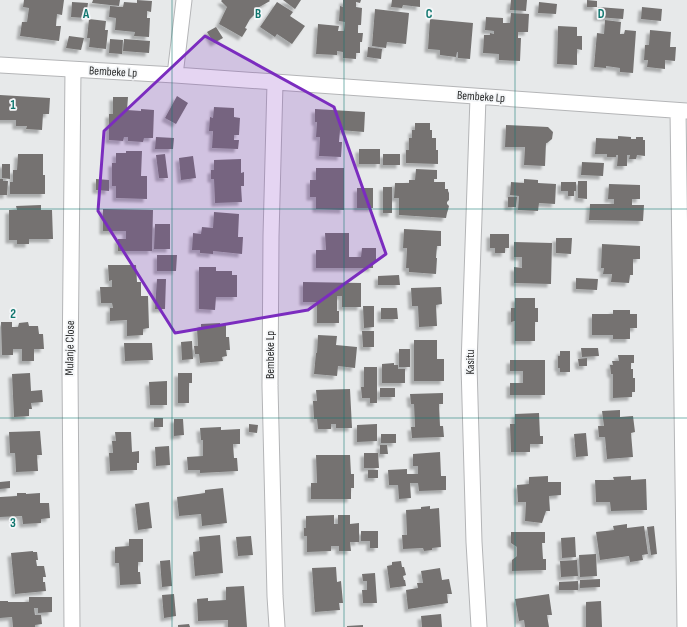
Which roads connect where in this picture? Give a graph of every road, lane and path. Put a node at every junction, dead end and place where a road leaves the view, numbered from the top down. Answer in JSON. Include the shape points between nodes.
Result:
{"nodes":[{"id":1,"x":184,"y":0,"type":"edge"},
{"id":2,"x":0,"y":65,"type":"edge"},
{"id":3,"x":74,"y":70,"type":"junction"},
{"id":4,"x":175,"y":76,"type":"junction"},
{"id":5,"x":275,"y":83,"type":"junction"},
{"id":6,"x":478,"y":97,"type":"junction"},
{"id":7,"x":682,"y":111,"type":"edge"},
{"id":8,"x":72,"y":627,"type":"edge"},
{"id":9,"x":277,"y":627,"type":"edge"},
{"id":10,"x":479,"y":627,"type":"edge"},
{"id":11,"x":685,"y":627,"type":"edge"}],
"edges":[{"from":1,"to":4,"type":"street"},
{"from":2,"to":3,"type":"street","name":"Bembeke Lp"},
{"from":3,"to":4,"type":"street","name":"Bembeke Lp"},
{"from":3,"to":8,"type":"street","name":"Mulanje Close","via":[[70,371]]},
{"from":4,"to":5,"type":"street","name":"Bembeke Lp"},
{"from":5,"to":6,"type":"street","name":"Bembeke Lp"},
{"from":5,"to":9,"type":"street","name":"Bembeke Lp","via":[[270,386]]},
{"from":6,"to":7,"type":"street","name":"Bembeke Lp"},
{"from":6,"to":10,"type":"street","name":"Kasitu","via":[[469,365]]},
{"from":7,"to":11,"type":"street"}]}
